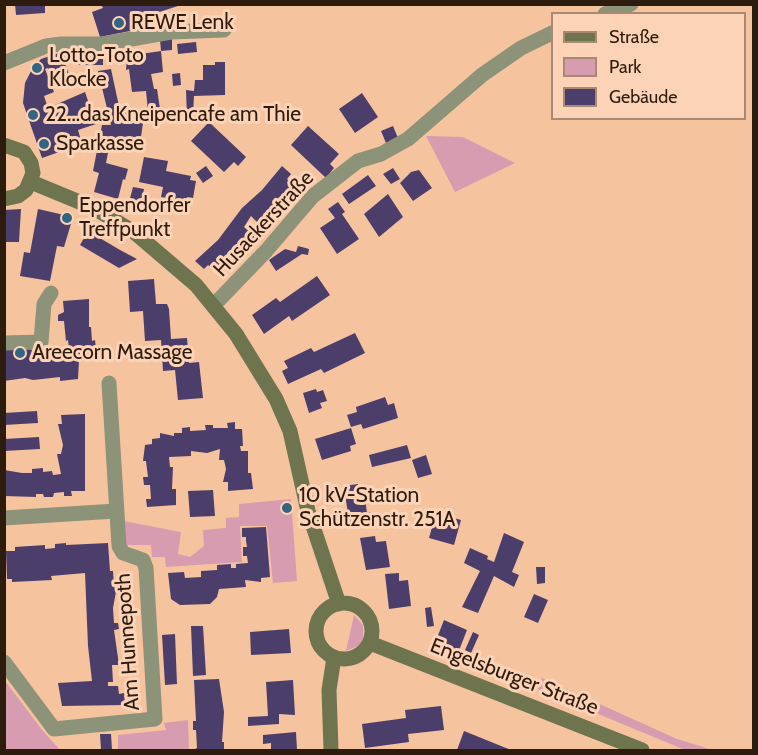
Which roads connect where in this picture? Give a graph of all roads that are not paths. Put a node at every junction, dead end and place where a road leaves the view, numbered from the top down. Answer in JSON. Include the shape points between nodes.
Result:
{"nodes":[{"id":1,"x":631,"y":4,"type":"edge"},
{"id":2,"x":610,"y":12,"type":"edge"},
{"id":3,"x":224,"y":30,"type":"dead end"},
{"id":4,"x":551,"y":33,"type":"edge"},
{"id":5,"x":4,"y":63,"type":"edge"},
{"id":6,"x":4,"y":145,"type":"edge"},
{"id":7,"x":31,"y":182,"type":"junction"},
{"id":8,"x":4,"y":199,"type":"edge"},
{"id":9,"x":51,"y":293,"type":"dead end"},
{"id":10,"x":214,"y":305,"type":"junction"},
{"id":11,"x":4,"y":343,"type":"edge"},
{"id":12,"x":109,"y":382,"type":"dead end"},
{"id":13,"x":116,"y":511,"type":"junction"},
{"id":14,"x":4,"y":518,"type":"edge"},
{"id":15,"x":339,"y":604,"type":"junction"},
{"id":16,"x":370,"y":644,"type":"junction"},
{"id":17,"x":334,"y":657,"type":"junction"},
{"id":18,"x":4,"y":662,"type":"edge"},
{"id":19,"x":332,"y":750,"type":"edge"},
{"id":20,"x":642,"y":750,"type":"edge"}],
"edges":[{"from":1,"to":2,"type":"street"},
{"from":3,"to":5,"type":"street","via":[[171,32],[103,44],[54,45]]},
{"from":4,"to":10,"type":"street","name":"Husackerstraße","via":[[521,48],[482,75],[408,139],[358,161],[313,196]]},
{"from":6,"to":7,"type":"street","via":[[27,155],[32,168]]},
{"from":7,"to":8,"type":"street","via":[[22,194]]},
{"from":7,"to":10,"type":"street","via":[[94,208],[134,232]]},
{"from":9,"to":11,"type":"street","via":[[44,304],[41,342]]},
{"from":10,"to":15,"type":"street","via":[[255,362],[285,420],[297,452],[313,530]]},
{"from":12,"to":13,"type":"street","name":"Am Hunnepoth"},
{"from":13,"to":14,"type":"street"},
{"from":13,"to":18,"type":"street","name":"Am Hunnepoth","via":[[119,546],[123,553],[143,560],[146,567],[155,719],[54,729]]},
{"from":15,"to":16,"type":"street","via":[[355,606],[369,618]]},
{"from":15,"to":17,"type":"street","via":[[323,613],[317,627],[319,645]]},
{"from":16,"to":17,"type":"street","via":[[350,659]]},
{"from":16,"to":20,"type":"street","name":"Engelsburger Straße"},
{"from":17,"to":19,"type":"street","via":[[329,690]]}]}
